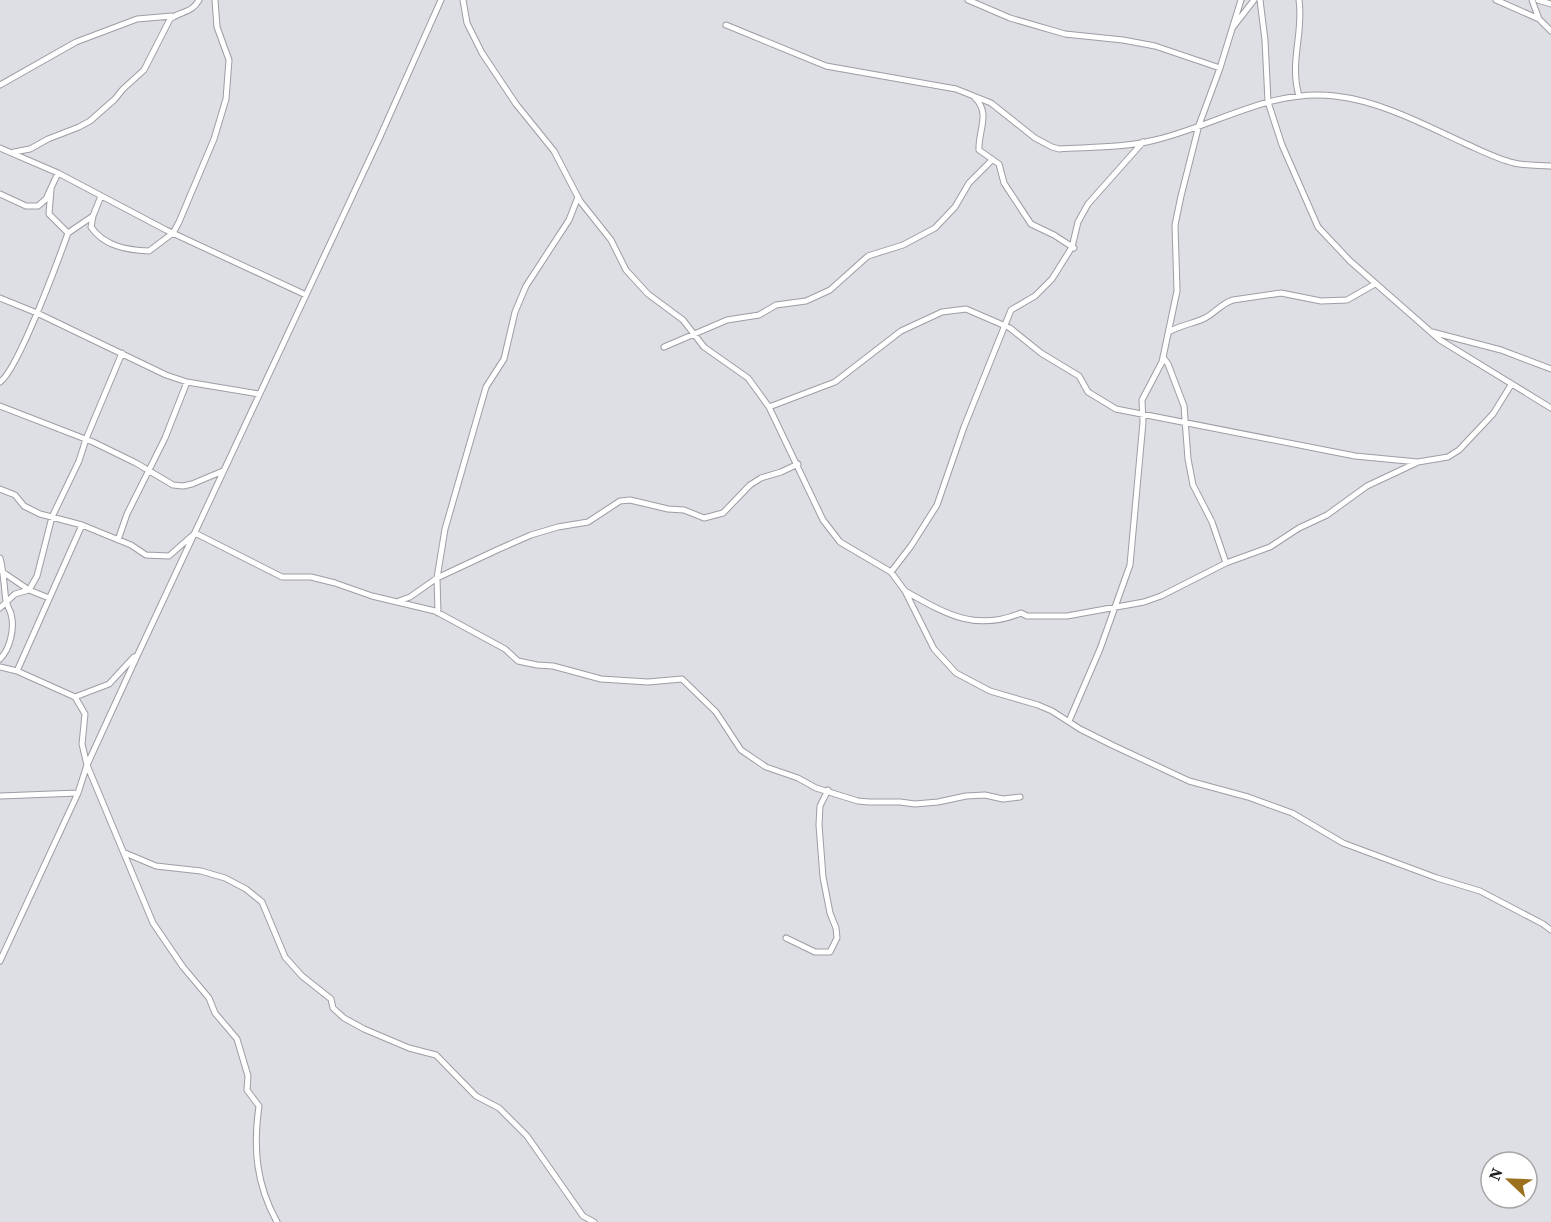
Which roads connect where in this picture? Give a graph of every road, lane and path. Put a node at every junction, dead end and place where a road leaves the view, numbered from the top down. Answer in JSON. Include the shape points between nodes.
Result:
{"nodes":[{"id":1,"x":199,"y":0,"type":"edge"},
{"id":2,"x":214,"y":0,"type":"edge"},
{"id":3,"x":441,"y":0,"type":"edge"},
{"id":4,"x":463,"y":0,"type":"edge"},
{"id":5,"x":968,"y":0,"type":"edge"},
{"id":6,"x":1240,"y":0,"type":"edge"},
{"id":7,"x":1254,"y":0,"type":"edge"},
{"id":8,"x":1260,"y":0,"type":"edge"},
{"id":9,"x":1299,"y":0,"type":"edge"},
{"id":10,"x":1496,"y":0,"type":"edge"},
{"id":11,"x":1532,"y":0,"type":"edge"},
{"id":12,"x":1538,"y":0,"type":"edge"},
{"id":13,"x":1551,"y":4,"type":"edge"},
{"id":14,"x":173,"y":16,"type":"junction"},
{"id":15,"x":1539,"y":20,"type":"junction"},
{"id":16,"x":726,"y":25,"type":"dead end"},
{"id":17,"x":1230,"y":32,"type":"junction"},
{"id":18,"x":1551,"y":32,"type":"edge"},
{"id":19,"x":1220,"y":68,"type":"junction"},
{"id":20,"x":0,"y":85,"type":"edge"},
{"id":21,"x":971,"y":95,"type":"junction"},
{"id":22,"x":1299,"y":96,"type":"junction"},
{"id":23,"x":1268,"y":102,"type":"junction"},
{"id":24,"x":1199,"y":125,"type":"junction"},
{"id":25,"x":1143,"y":142,"type":"junction"},
{"id":26,"x":0,"y":148,"type":"edge"},
{"id":27,"x":8,"y":151,"type":"junction"},
{"id":28,"x":992,"y":160,"type":"junction"},
{"id":29,"x":1551,"y":166,"type":"edge"},
{"id":30,"x":58,"y":173,"type":"junction"},
{"id":31,"x":51,"y":189,"type":"junction"},
{"id":32,"x":0,"y":194,"type":"edge"},
{"id":33,"x":101,"y":196,"type":"junction"},
{"id":34,"x":578,"y":197,"type":"junction"},
{"id":35,"x":93,"y":216,"type":"junction"},
{"id":36,"x":68,"y":233,"type":"junction"},
{"id":37,"x":173,"y":233,"type":"junction"},
{"id":38,"x":1073,"y":248,"type":"junction"},
{"id":39,"x":1375,"y":284,"type":"junction"},
{"id":40,"x":306,"y":295,"type":"junction"},
{"id":41,"x":0,"y":298,"type":"edge"},
{"id":42,"x":37,"y":313,"type":"junction"},
{"id":43,"x":1006,"y":326,"type":"junction"},
{"id":44,"x":1168,"y":332,"type":"junction"},
{"id":45,"x":1430,"y":332,"type":"junction"},
{"id":46,"x":693,"y":333,"type":"junction"},
{"id":47,"x":664,"y":347,"type":"dead end"},
{"id":48,"x":122,"y":353,"type":"junction"},
{"id":49,"x":1163,"y":357,"type":"junction"},
{"id":50,"x":1551,"y":369,"type":"edge"},
{"id":51,"x":0,"y":382,"type":"edge"},
{"id":52,"x":187,"y":382,"type":"junction"},
{"id":53,"x":1511,"y":385,"type":"junction"},
{"id":54,"x":259,"y":394,"type":"junction"},
{"id":55,"x":0,"y":406,"type":"edge"},
{"id":56,"x":769,"y":407,"type":"junction"},
{"id":57,"x":1551,"y":408,"type":"edge"},
{"id":58,"x":1142,"y":412,"type":"junction"},
{"id":59,"x":1186,"y":423,"type":"junction"},
{"id":60,"x":86,"y":439,"type":"junction"},
{"id":61,"x":1418,"y":462,"type":"junction"},
{"id":62,"x":798,"y":464,"type":"junction"},
{"id":63,"x":148,"y":470,"type":"junction"},
{"id":64,"x":223,"y":471,"type":"junction"},
{"id":65,"x":0,"y":489,"type":"edge"},
{"id":66,"x":52,"y":517,"type":"junction"},
{"id":67,"x":82,"y":525,"type":"junction"},
{"id":68,"x":195,"y":533,"type":"junction"},
{"id":69,"x":118,"y":540,"type":"junction"},
{"id":70,"x":0,"y":558,"type":"edge"},
{"id":71,"x":1227,"y":563,"type":"junction"},
{"id":72,"x":2,"y":571,"type":"edge"},
{"id":73,"x":891,"y":572,"type":"junction"},
{"id":74,"x":437,"y":578,"type":"junction"},
{"id":75,"x":29,"y":590,"type":"junction"},
{"id":76,"x":905,"y":591,"type":"junction"},
{"id":77,"x":49,"y":598,"type":"junction"},
{"id":78,"x":398,"y":601,"type":"junction"},
{"id":79,"x":6,"y":604,"type":"junction"},
{"id":80,"x":1114,"y":607,"type":"junction"},
{"id":81,"x":0,"y":608,"type":"edge"},
{"id":82,"x":438,"y":612,"type":"junction"},
{"id":83,"x":138,"y":654,"type":"junction"},
{"id":84,"x":0,"y":659,"type":"edge"},
{"id":85,"x":0,"y":667,"type":"edge"},
{"id":86,"x":17,"y":671,"type":"junction"},
{"id":87,"x":75,"y":697,"type":"junction"},
{"id":88,"x":1069,"y":721,"type":"junction"},
{"id":89,"x":87,"y":765,"type":"junction"},
{"id":90,"x":816,"y":788,"type":"junction"},
{"id":91,"x":828,"y":790,"type":"junction"},
{"id":92,"x":78,"y":793,"type":"junction"},
{"id":93,"x":0,"y":796,"type":"edge"},
{"id":94,"x":1020,"y":797,"type":"dead end"},
{"id":95,"x":822,"y":800,"type":"junction"},
{"id":96,"x":125,"y":853,"type":"junction"},
{"id":97,"x":1551,"y":930,"type":"edge"},
{"id":98,"x":786,"y":938,"type":"dead end"},
{"id":99,"x":0,"y":961,"type":"edge"},
{"id":100,"x":276,"y":1222,"type":"edge"},
{"id":101,"x":594,"y":1222,"type":"edge"}],
"edges":[{"from":1,"to":14,"type":"street","via":[[191,11]]},
{"from":2,"to":37,"type":"street","via":[[217,27],[229,60],[226,99]]},
{"from":3,"to":40,"type":"street"},
{"from":4,"to":34,"type":"street","via":[[467,23],[482,53],[551,147]]},
{"from":5,"to":19,"type":"street","via":[[1010,18],[1065,34],[1155,46]]},
{"from":6,"to":17,"type":"street"},
{"from":7,"to":17,"type":"street"},
{"from":8,"to":23,"type":"street"},
{"from":9,"to":22,"type":"street","via":[[1294,73]]},
{"from":10,"to":15,"type":"street"},
{"from":11,"to":15,"type":"street"},
{"from":12,"to":13,"type":"street"},
{"from":14,"to":20,"type":"street","via":[[138,19],[76,42]]},
{"from":14,"to":27,"type":"street","via":[[144,70],[90,121],[30,149]]},
{"from":15,"to":18,"type":"street"},
{"from":16,"to":21,"type":"street","via":[[826,66],[940,85]]},
{"from":17,"to":19,"type":"street"},
{"from":19,"to":24,"type":"street"},
{"from":21,"to":25,"type":"street","via":[[991,103],[1052,147],[1112,147]]},
{"from":21,"to":28,"type":"street","via":[[983,108],[979,150]]},
{"from":22,"to":23,"type":"street"},
{"from":22,"to":29,"type":"street","via":[[1335,95],[1370,103],[1498,159]]},
{"from":23,"to":24,"type":"street"},
{"from":23,"to":39,"type":"street","via":[[1282,146],[1318,227]]},
{"from":24,"to":25,"type":"street"},
{"from":24,"to":44,"type":"street","via":[[1175,225],[1178,285]]},
{"from":25,"to":38,"type":"street","via":[[1088,204],[1078,222]]},
{"from":26,"to":27,"type":"street"},
{"from":27,"to":30,"type":"street"},
{"from":28,"to":38,"type":"street","via":[[999,164],[1004,183],[1031,224]]},
{"from":28,"to":46,"type":"street","via":[[935,228],[903,245],[868,256],[830,290],[806,301],[776,305],[759,315],[727,320]]},
{"from":30,"to":31,"type":"street"},
{"from":30,"to":33,"type":"street"},
{"from":31,"to":32,"type":"street","via":[[38,206],[26,206]]},
{"from":31,"to":36,"type":"street","via":[[49,214]]},
{"from":33,"to":35,"type":"street"},
{"from":33,"to":37,"type":"street"},
{"from":34,"to":46,"type":"street","via":[[608,235],[634,281]]},
{"from":34,"to":74,"type":"street","via":[[569,220],[526,286],[515,312],[504,359],[486,387],[446,529]]},
{"from":35,"to":36,"type":"street"},
{"from":35,"to":37,"type":"street","via":[[91,227],[98,238],[130,250],[149,251]]},
{"from":36,"to":42,"type":"street"},
{"from":37,"to":40,"type":"street"},
{"from":38,"to":43,"type":"street","via":[[1035,296],[1011,310]]},
{"from":39,"to":44,"type":"street","via":[[1347,300],[1321,301],[1281,294],[1233,300],[1204,319]]},
{"from":39,"to":45,"type":"street"},
{"from":40,"to":54,"type":"street"},
{"from":41,"to":42,"type":"street"},
{"from":42,"to":48,"type":"street"},
{"from":42,"to":51,"type":"street"},
{"from":43,"to":56,"type":"street","via":[[966,309],[942,312],[891,338],[835,382]]},
{"from":43,"to":58,"type":"street","via":[[1079,376],[1088,392],[1116,409]]},
{"from":43,"to":73,"type":"street","via":[[937,505]]},
{"from":44,"to":49,"type":"street"},
{"from":45,"to":50,"type":"street","via":[[1509,353]]},
{"from":45,"to":53,"type":"street"},
{"from":46,"to":47,"type":"street"},
{"from":46,"to":56,"type":"street","via":[[704,347],[748,378]]},
{"from":48,"to":52,"type":"street"},
{"from":48,"to":60,"type":"street"},
{"from":49,"to":58,"type":"street","via":[[1142,400]]},
{"from":49,"to":59,"type":"street","via":[[1181,397]]},
{"from":52,"to":54,"type":"street"},
{"from":52,"to":63,"type":"street"},
{"from":53,"to":57,"type":"street"},
{"from":53,"to":61,"type":"street","via":[[1494,414],[1459,450],[1448,457]]},
{"from":54,"to":64,"type":"street"},
{"from":55,"to":60,"type":"street"},
{"from":56,"to":62,"type":"street"},
{"from":58,"to":59,"type":"street"},
{"from":58,"to":80,"type":"street","via":[[1130,565]]},
{"from":59,"to":61,"type":"street","via":[[1355,456]]},
{"from":59,"to":71,"type":"street","via":[[1191,476]]},
{"from":60,"to":63,"type":"street"},
{"from":60,"to":66,"type":"street"},
{"from":61,"to":71,"type":"street","via":[[1367,486],[1327,515],[1270,547]]},
{"from":62,"to":73,"type":"street","via":[[817,510],[840,542]]},
{"from":62,"to":74,"type":"street","via":[[750,485],[723,513],[704,518],[684,510],[620,501],[588,522],[531,535]]},
{"from":63,"to":64,"type":"street","via":[[173,485],[183,486]]},
{"from":63,"to":69,"type":"street"},
{"from":64,"to":68,"type":"street"},
{"from":65,"to":66,"type":"street","via":[[15,495],[24,506]]},
{"from":66,"to":67,"type":"street"},
{"from":66,"to":75,"type":"street","via":[[37,576]]},
{"from":67,"to":69,"type":"street"},
{"from":67,"to":77,"type":"street"},
{"from":68,"to":69,"type":"street","via":[[169,556],[146,555]]},
{"from":68,"to":78,"type":"street","via":[[282,577],[311,577]]},
{"from":68,"to":83,"type":"street"},
{"from":70,"to":72,"type":"street"},
{"from":71,"to":80,"type":"street","via":[[1161,596]]},
{"from":72,"to":75,"type":"street"},
{"from":72,"to":79,"type":"street"},
{"from":73,"to":76,"type":"street"},
{"from":74,"to":78,"type":"street"},
{"from":74,"to":82,"type":"street"},
{"from":75,"to":77,"type":"street"},
{"from":75,"to":79,"type":"street","via":[[15,594]]},
{"from":76,"to":80,"type":"street","via":[[963,620],[978,622],[1000,621],[1021,613],[1062,617]]},
{"from":76,"to":88,"type":"street","via":[[934,649],[956,673],[990,691],[1038,705]]},
{"from":77,"to":86,"type":"street"},
{"from":78,"to":82,"type":"street"},
{"from":79,"to":81,"type":"street"},
{"from":79,"to":84,"type":"street","via":[[13,630]]},
{"from":80,"to":88,"type":"street","via":[[1094,666]]},
{"from":82,"to":90,"type":"street","via":[[505,649],[520,662],[601,679],[682,680],[716,712],[741,750],[766,767]]},
{"from":83,"to":87,"type":"street","via":[[109,684]]},
{"from":83,"to":89,"type":"street"},
{"from":85,"to":86,"type":"street"},
{"from":86,"to":87,"type":"street"},
{"from":87,"to":89,"type":"street","via":[[85,714],[82,744]]},
{"from":88,"to":97,"type":"street","via":[[1189,781],[1292,813],[1343,843],[1480,891]]},
{"from":89,"to":92,"type":"street"},
{"from":89,"to":96,"type":"street"},
{"from":90,"to":91,"type":"street"},
{"from":90,"to":95,"type":"street"},
{"from":91,"to":94,"type":"street","via":[[858,801],[915,804],[966,796]]},
{"from":91,"to":95,"type":"street"},
{"from":92,"to":93,"type":"street"},
{"from":92,"to":99,"type":"street"},
{"from":95,"to":98,"type":"street","via":[[819,825],[823,878],[837,938],[830,952],[815,952]]},
{"from":96,"to":100,"type":"street","via":[[153,923],[237,1039],[248,1090],[259,1106],[256,1166]]},
{"from":96,"to":101,"type":"street","via":[[156,866],[225,878],[246,889],[262,902],[285,957],[331,999],[333,1008],[364,1029],[436,1055],[476,1096],[499,1108],[527,1136],[584,1216]]}]}
